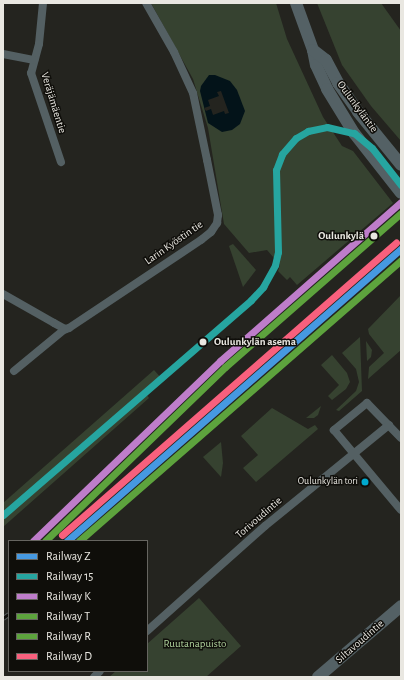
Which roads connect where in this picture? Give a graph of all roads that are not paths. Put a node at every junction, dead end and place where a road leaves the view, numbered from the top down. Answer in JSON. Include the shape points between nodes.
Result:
{"nodes":[{"id":1,"x":43,"y":3,"type":"edge"},
{"id":2,"x":146,"y":3,"type":"edge"},
{"id":3,"x":296,"y":3,"type":"edge"},
{"id":4,"x":313,"y":50,"type":"junction"},
{"id":5,"x":3,"y":54,"type":"edge"},
{"id":6,"x":34,"y":60,"type":"junction"},
{"id":7,"x":61,"y":162,"type":"dead end"},
{"id":8,"x":401,"y":165,"type":"edge"},
{"id":9,"x":401,"y":192,"type":"edge"},
{"id":10,"x":3,"y":294,"type":"edge"},
{"id":11,"x":65,"y":329,"type":"junction"},
{"id":12,"x":14,"y":371,"type":"dead end"},
{"id":13,"x":389,"y":425,"type":"junction"},
{"id":14,"x":401,"y":438,"type":"edge"},
{"id":15,"x":353,"y":454,"type":"junction"},
{"id":16,"x":401,"y":510,"type":"edge"},
{"id":17,"x":401,"y":606,"type":"edge"},
{"id":18,"x":148,"y":630,"type":"edge"},
{"id":19,"x":318,"y":677,"type":"edge"}],
"edges":[{"from":1,"to":6,"type":"street","name":"Veräjämäentie","via":[[39,44]]},
{"from":2,"to":11,"type":"street","name":"Larin Kyöstin tie","via":[[174,52],[193,93],[218,215],[217,223],[201,240]]},
{"from":3,"to":4,"type":"main road","name":"Oulunkyläntie"},
{"from":4,"to":8,"type":"main road","name":"Oulunkyläntie","via":[[326,60],[358,112]]},
{"from":4,"to":9,"type":"main road","name":"Oulunkyläntie","via":[[320,76],[354,133]]},
{"from":5,"to":6,"type":"street"},
{"from":6,"to":7,"type":"street","name":"Veräjämäentie","via":[[31,73]]},
{"from":10,"to":11,"type":"street"},
{"from":11,"to":12,"type":"street"},
{"from":13,"to":14,"type":"street"},
{"from":13,"to":15,"type":"street","name":"Torivoudintie"},
{"from":13,"to":15,"type":"street","via":[[368,402],[334,430]]},
{"from":15,"to":16,"type":"street"},
{"from":15,"to":18,"type":"street","name":"Torivoudintie","via":[[261,530]]},
{"from":17,"to":19,"type":"main road","name":"Siltavoudintie"}]}
